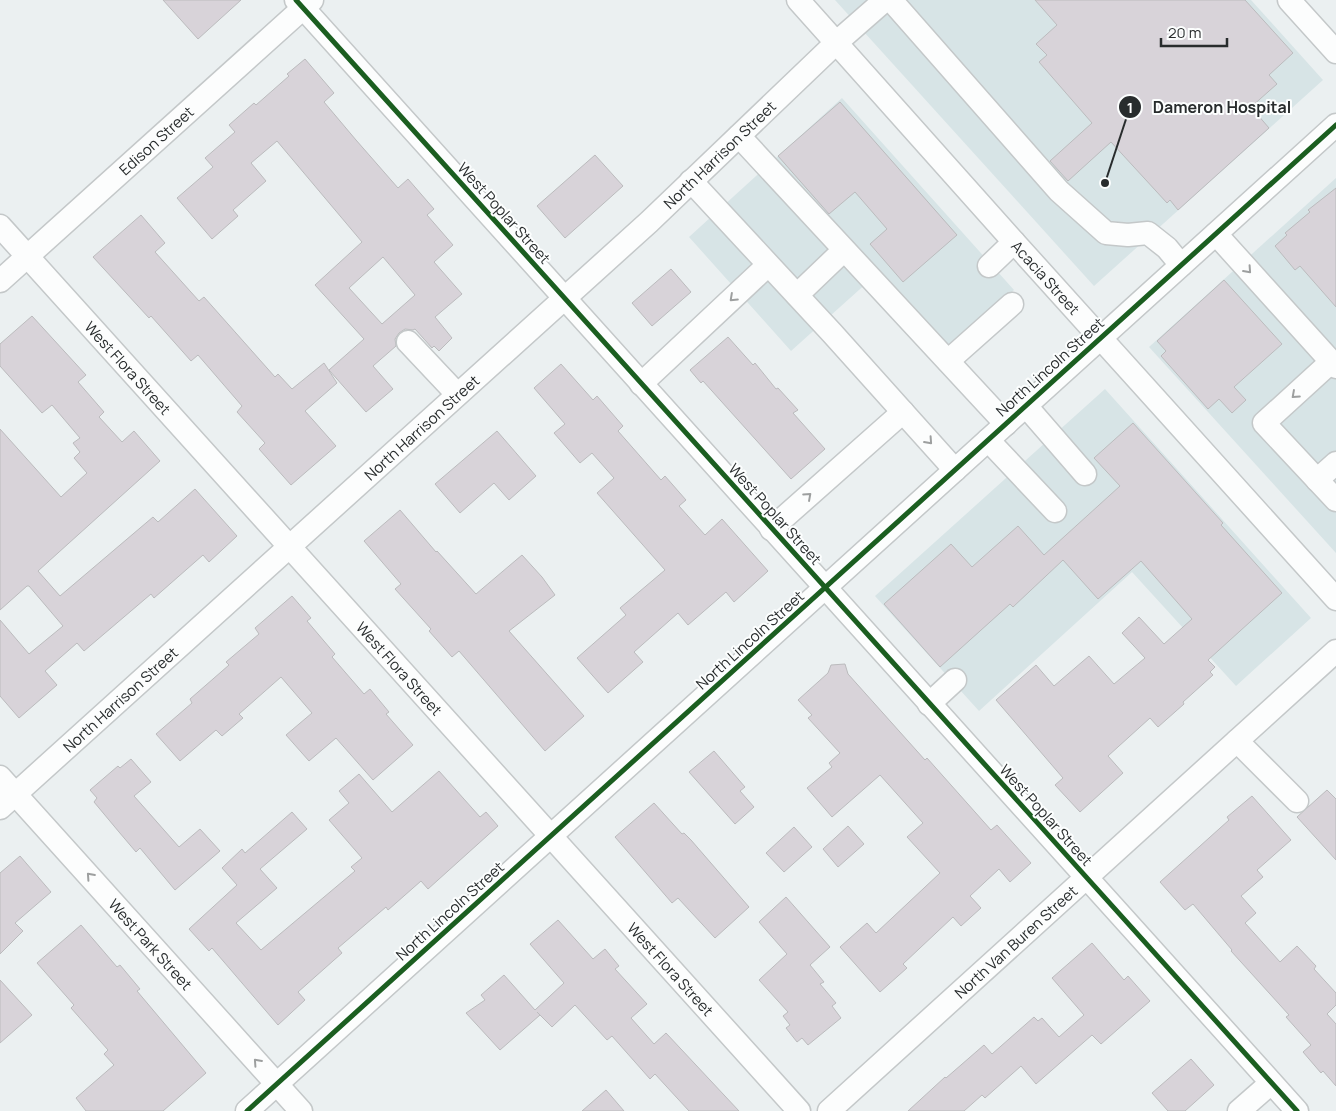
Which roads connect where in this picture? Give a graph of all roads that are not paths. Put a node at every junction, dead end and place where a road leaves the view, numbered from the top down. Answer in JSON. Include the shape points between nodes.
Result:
{"nodes":[{"id":1,"x":798,"y":0,"type":"edge"},
{"id":2,"x":885,"y":0,"type":"edge"},
{"id":3,"x":891,"y":0,"type":"edge"},
{"id":4,"x":1289,"y":0,"type":"edge"},
{"id":5,"x":304,"y":3,"type":"edge"},
{"id":6,"x":837,"y":42,"type":"junction"},
{"id":7,"x":1336,"y":52,"type":"edge"},
{"id":8,"x":1336,"y":125,"type":"edge"},
{"id":9,"x":739,"y":136,"type":"junction"},
{"id":10,"x":691,"y":181,"type":"junction"},
{"id":11,"x":0,"y":226,"type":"edge"},
{"id":12,"x":1216,"y":234,"type":"junction"},
{"id":13,"x":1014,"y":242,"type":"junction"},
{"id":14,"x":844,"y":250,"type":"junction"},
{"id":15,"x":27,"y":256,"type":"junction"},
{"id":16,"x":768,"y":265,"type":"junction"},
{"id":17,"x":1181,"y":265,"type":"junction"},
{"id":18,"x":989,"y":266,"type":"dead end"},
{"id":19,"x":0,"y":281,"type":"edge"},
{"id":20,"x":797,"y":295,"type":"junction"},
{"id":21,"x":564,"y":297,"type":"junction"},
{"id":22,"x":1012,"y":304,"type":"dead end"},
{"id":23,"x":1100,"y":338,"type":"junction"},
{"id":24,"x":408,"y":342,"type":"dead end"},
{"id":25,"x":948,"y":361,"type":"junction"},
{"id":26,"x":1334,"y":365,"type":"edge"},
{"id":27,"x":641,"y":384,"type":"junction"},
{"id":28,"x":457,"y":394,"type":"junction"},
{"id":29,"x":1026,"y":406,"type":"junction"},
{"id":30,"x":903,"y":412,"type":"junction"},
{"id":31,"x":1006,"y":424,"type":"junction"},
{"id":32,"x":988,"y":440,"type":"junction"},
{"id":33,"x":1336,"y":463,"type":"edge"},
{"id":34,"x":955,"y":470,"type":"junction"},
{"id":35,"x":1085,"y":474,"type":"dead end"},
{"id":36,"x":1317,"y":480,"type":"junction"},
{"id":37,"x":1336,"y":500,"type":"edge"},
{"id":38,"x":1055,"y":511,"type":"dead end"},
{"id":39,"x":771,"y":529,"type":"junction"},
{"id":40,"x":289,"y":546,"type":"junction"},
{"id":41,"x":824,"y":588,"type":"junction"},
{"id":42,"x":1336,"y":599,"type":"edge"},
{"id":43,"x":1336,"y":651,"type":"edge"},
{"id":44,"x":955,"y":680,"type":"dead end"},
{"id":45,"x":929,"y":704,"type":"junction"},
{"id":46,"x":1237,"y":742,"type":"junction"},
{"id":47,"x":0,"y":777,"type":"edge"},
{"id":48,"x":8,"y":801,"type":"edge"},
{"id":49,"x":1297,"y":801,"type":"dead end"},
{"id":50,"x":551,"y":836,"type":"junction"},
{"id":51,"x":1087,"y":878,"type":"junction"},
{"id":52,"x":1271,"y":1083,"type":"junction"},
{"id":53,"x":277,"y":1084,"type":"junction"},
{"id":54,"x":246,"y":1111,"type":"edge"},
{"id":55,"x":301,"y":1111,"type":"edge"},
{"id":56,"x":799,"y":1111,"type":"edge"},
{"id":57,"x":829,"y":1111,"type":"edge"},
{"id":58,"x":1239,"y":1111,"type":"edge"},
{"id":59,"x":1297,"y":1111,"type":"edge"}],
"edges":[{"from":1,"to":6,"type":"street","name":"Acacia Street"},
{"from":2,"to":6,"type":"street","name":"North Harrison Street"},
{"from":3,"to":17,"type":"street","via":[[1059,191],[1106,233],[1148,233]]},
{"from":4,"to":7,"type":"street"},
{"from":5,"to":15,"type":"street","name":"Edison Street"},
{"from":5,"to":21,"type":"street","name":"West Poplar Street"},
{"from":6,"to":9,"type":"street","name":"North Harrison Street"},
{"from":6,"to":13,"type":"street","name":"Acacia Street"},
{"from":8,"to":12,"type":"street","name":"North Lincoln Street"},
{"from":9,"to":10,"type":"street","name":"North Harrison Street"},
{"from":9,"to":14,"type":"street"},
{"from":10,"to":16,"type":"street"},
{"from":10,"to":21,"type":"street","name":"North Harrison Street"},
{"from":11,"to":15,"type":"street","name":"West Flora Street"},
{"from":12,"to":17,"type":"street","name":"North Lincoln Street"},
{"from":12,"to":26,"type":"street","one_way":true},
{"from":13,"to":18,"type":"street"},
{"from":13,"to":23,"type":"street","name":"Acacia Street"},
{"from":14,"to":20,"type":"street"},
{"from":14,"to":25,"type":"street"},
{"from":15,"to":19,"type":"street","name":"Edison Street"},
{"from":15,"to":40,"type":"street","name":"West Flora Street"},
{"from":16,"to":20,"type":"street"},
{"from":16,"to":27,"type":"street","one_way":true},
{"from":17,"to":23,"type":"street","name":"North Lincoln Street"},
{"from":20,"to":30,"type":"street"},
{"from":21,"to":27,"type":"street","name":"West Poplar Street"},
{"from":21,"to":28,"type":"street","name":"North Harrison Street"},
{"from":22,"to":25,"type":"street"},
{"from":23,"to":29,"type":"street","name":"North Lincoln Street"},
{"from":23,"to":42,"type":"street","name":"Acacia Street"},
{"from":24,"to":28,"type":"street"},
{"from":25,"to":31,"type":"street"},
{"from":26,"to":36,"type":"street","one_way":true,"via":[[1264,423]]},
{"from":27,"to":39,"type":"street","name":"West Poplar Street"},
{"from":28,"to":40,"type":"street","name":"North Harrison Street"},
{"from":29,"to":31,"type":"street","name":"North Lincoln Street"},
{"from":29,"to":35,"type":"street"},
{"from":30,"to":34,"type":"street","one_way":true},
{"from":39,"to":30,"type":"street","one_way":true},
{"from":31,"to":32,"type":"street","name":"North Lincoln Street"},
{"from":32,"to":34,"type":"street","name":"North Lincoln Street"},
{"from":32,"to":38,"type":"street"},
{"from":33,"to":36,"type":"street"},
{"from":34,"to":41,"type":"street","name":"North Lincoln Street"},
{"from":36,"to":37,"type":"street"},
{"from":39,"to":41,"type":"street","name":"West Poplar Street"},
{"from":40,"to":48,"type":"street","name":"North Harrison Street"},
{"from":40,"to":50,"type":"street","name":"West Flora Street"},
{"from":41,"to":45,"type":"street","name":"West Poplar Street"},
{"from":41,"to":50,"type":"street","name":"North Lincoln Street"},
{"from":43,"to":46,"type":"street","name":"North Van Buren Street"},
{"from":44,"to":45,"type":"street"},
{"from":45,"to":51,"type":"street","name":"West Poplar Street"},
{"from":46,"to":49,"type":"street"},
{"from":46,"to":51,"type":"street","name":"North Van Buren Street"},
{"from":47,"to":48,"type":"street","name":"West Park Street"},
{"from":53,"to":48,"type":"street","name":"West Park Street","one_way":true},
{"from":50,"to":53,"type":"street","name":"North Lincoln Street"},
{"from":50,"to":56,"type":"street","name":"West Flora Street"},
{"from":51,"to":52,"type":"street","name":"West Poplar Street"},
{"from":51,"to":57,"type":"street","name":"North Van Buren Street"},
{"from":52,"to":58,"type":"street"},
{"from":52,"to":59,"type":"street","name":"West Poplar Street"},
{"from":53,"to":54,"type":"street","name":"North Lincoln Street"},
{"from":53,"to":55,"type":"street","name":"West Park Street"}]}
